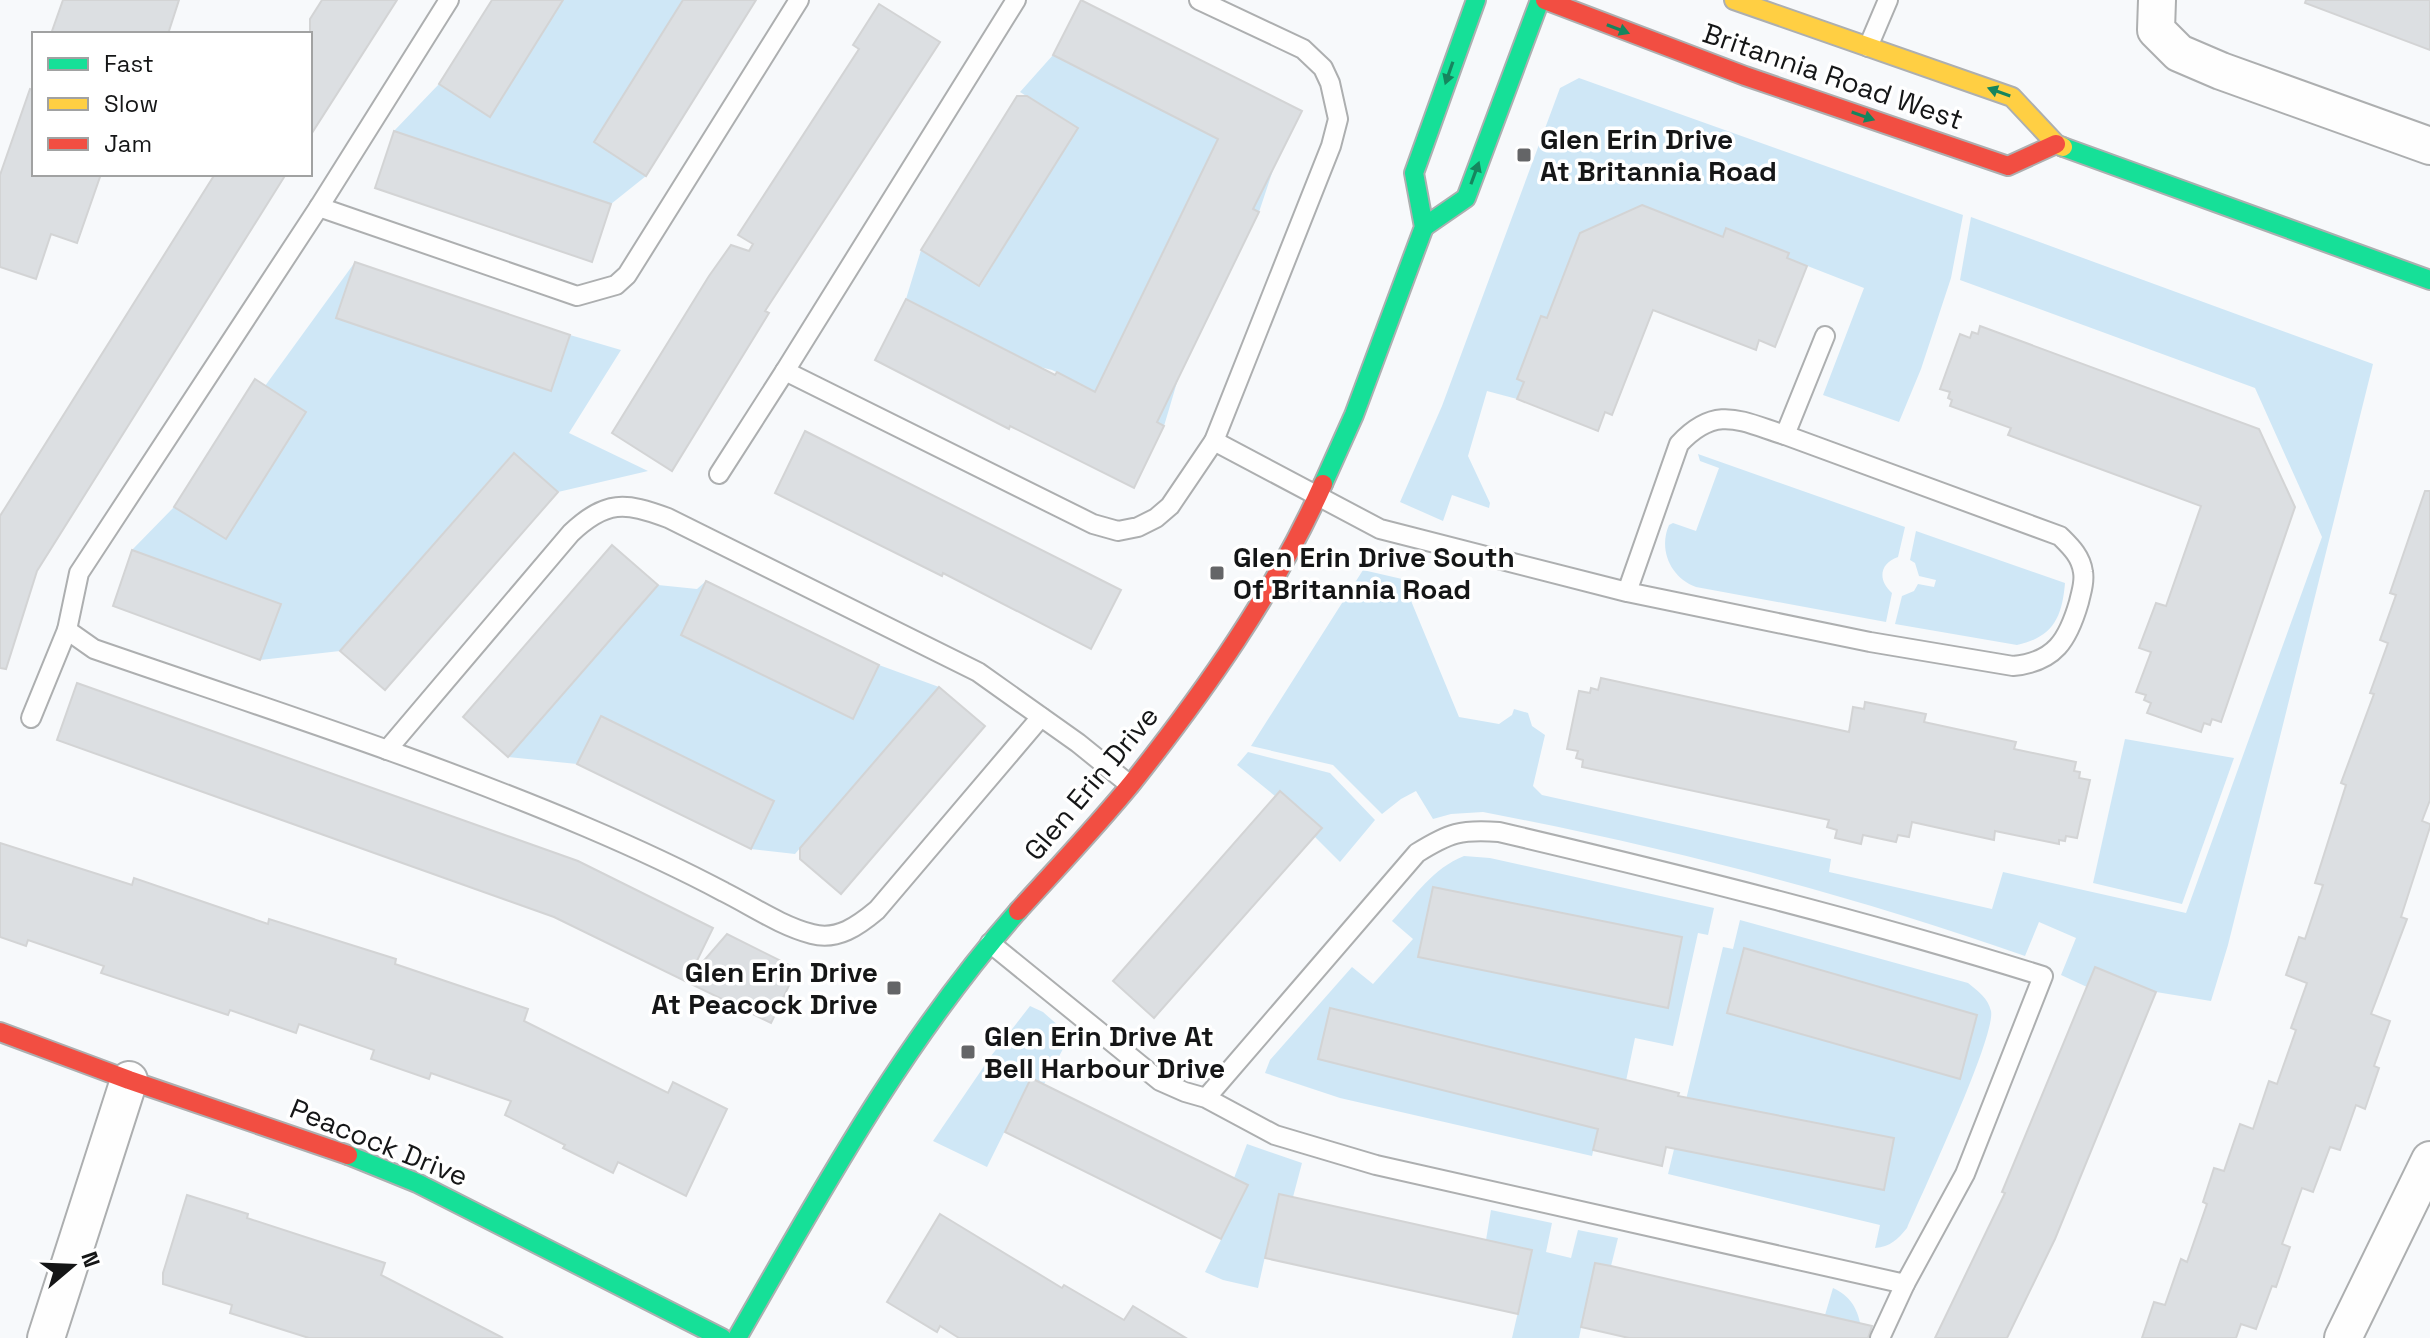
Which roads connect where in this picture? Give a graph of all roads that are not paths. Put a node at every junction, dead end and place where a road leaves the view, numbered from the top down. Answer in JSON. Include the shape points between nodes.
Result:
{"nodes":[{"id":1,"x":449,"y":0,"type":"edge"},
{"id":2,"x":799,"y":0,"type":"edge"},
{"id":3,"x":1016,"y":0,"type":"edge"},
{"id":4,"x":1199,"y":0,"type":"edge"},
{"id":5,"x":1476,"y":0,"type":"edge"},
{"id":6,"x":1543,"y":0,"type":"edge"},
{"id":7,"x":1734,"y":0,"type":"edge"},
{"id":8,"x":1888,"y":0,"type":"edge"},
{"id":9,"x":2157,"y":0,"type":"edge"},
{"id":10,"x":1868,"y":47,"type":"junction"},
{"id":11,"x":2056,"y":144,"type":"junction"},
{"id":12,"x":2430,"y":146,"type":"edge"},
{"id":13,"x":319,"y":207,"type":"junction"},
{"id":14,"x":1424,"y":227,"type":"junction"},
{"id":15,"x":2430,"y":280,"type":"edge"},
{"id":16,"x":1825,"y":336,"type":"dead end"},
{"id":17,"x":785,"y":371,"type":"junction"},
{"id":18,"x":1785,"y":435,"type":"junction"},
{"id":19,"x":1214,"y":441,"type":"junction"},
{"id":20,"x":719,"y":474,"type":"dead end"},
{"id":21,"x":1317,"y":498,"type":"junction"},
{"id":22,"x":1627,"y":592,"type":"junction"},
{"id":23,"x":67,"y":630,"type":"junction"},
{"id":24,"x":1041,"y":717,"type":"junction"},
{"id":25,"x":31,"y":718,"type":"dead end"},
{"id":26,"x":387,"y":750,"type":"junction"},
{"id":27,"x":1130,"y":785,"type":"junction"},
{"id":28,"x":990,"y":943,"type":"junction"},
{"id":29,"x":0,"y":1032,"type":"edge"},
{"id":30,"x":129,"y":1080,"type":"junction"},
{"id":31,"x":1206,"y":1098,"type":"junction"},
{"id":32,"x":2430,"y":1160,"type":"edge"},
{"id":33,"x":1905,"y":1284,"type":"junction"},
{"id":34,"x":46,"y":1338,"type":"edge"},
{"id":35,"x":722,"y":1338,"type":"edge"},
{"id":36,"x":737,"y":1338,"type":"edge"},
{"id":37,"x":1880,"y":1338,"type":"edge"},
{"id":38,"x":2343,"y":1338,"type":"edge"}],
"edges":[{"from":1,"to":13,"type":"lane"},
{"from":2,"to":13,"type":"lane","via":[[616,285],[577,296]]},
{"from":3,"to":17,"type":"lane"},
{"from":4,"to":19,"type":"lane","via":[[1303,49],[1323,68],[1338,119]]},
{"from":5,"to":14,"type":"street","one_way":true,"via":[[1414,173]]},
{"from":6,"to":11,"type":"street","name":"Britannia Road West","one_way":true,"via":[[2008,166]]},
{"from":14,"to":6,"type":"street","one_way":true,"via":[[1466,198]]},
{"from":7,"to":10,"type":"street","name":"Britannia Road West"},
{"from":8,"to":10,"type":"lane"},
{"from":9,"to":12,"type":"street","via":[[2156,30],[2179,53]]},
{"from":11,"to":10,"type":"street","name":"Britannia Road West","one_way":true,"via":[[2012,97]]},
{"from":11,"to":15,"type":"street","name":"Britannia Road West"},
{"from":13,"to":23,"type":"lane","via":[[79,573]]},
{"from":14,"to":21,"type":"street","name":"Glen Erin Drive"},
{"from":16,"to":18,"type":"lane"},
{"from":17,"to":19,"type":"lane","via":[[1093,524],[1118,531],[1138,527],[1163,512]]},
{"from":17,"to":20,"type":"lane"},
{"from":18,"to":22,"type":"lane","via":[[1717,418],[1694,428],[1679,444]]},
{"from":18,"to":22,"type":"lane","via":[[2060,536],[2075,551],[2084,585],[2061,645],[2037,662],[2013,666]]},
{"from":19,"to":21,"type":"lane"},
{"from":21,"to":22,"type":"lane","via":[[1380,529]]},
{"from":21,"to":27,"type":"street","name":"Glen Erin Drive","via":[[1257,608]]},
{"from":23,"to":25,"type":"lane"},
{"from":23,"to":26,"type":"lane","via":[[94,649]]},
{"from":24,"to":26,"type":"lane","via":[[877,910],[860,925],[834,936],[790,926],[587,827]]},
{"from":24,"to":26,"type":"lane","via":[[978,672],[682,525],[644,509],[616,507],[601,509],[571,533]]},
{"from":24,"to":27,"type":"lane"},
{"from":27,"to":28,"type":"street","name":"Glen Erin Drive"},
{"from":28,"to":31,"type":"lane","via":[[1160,1081]]},
{"from":28,"to":36,"type":"street","name":"Glen Erin Drive","via":[[901,1061]]},
{"from":29,"to":30,"type":"street","name":"Peacock Drive"},
{"from":30,"to":34,"type":"street"},
{"from":30,"to":35,"type":"street","name":"Peacock Drive","via":[[417,1183]]},
{"from":31,"to":33,"type":"lane","via":[[1275,1135],[1376,1165]]},
{"from":31,"to":33,"type":"lane","via":[[1417,853],[1446,835],[1499,832],[1763,896],[2043,976],[1965,1174]]},
{"from":32,"to":38,"type":"street"},
{"from":33,"to":37,"type":"lane"}]}
